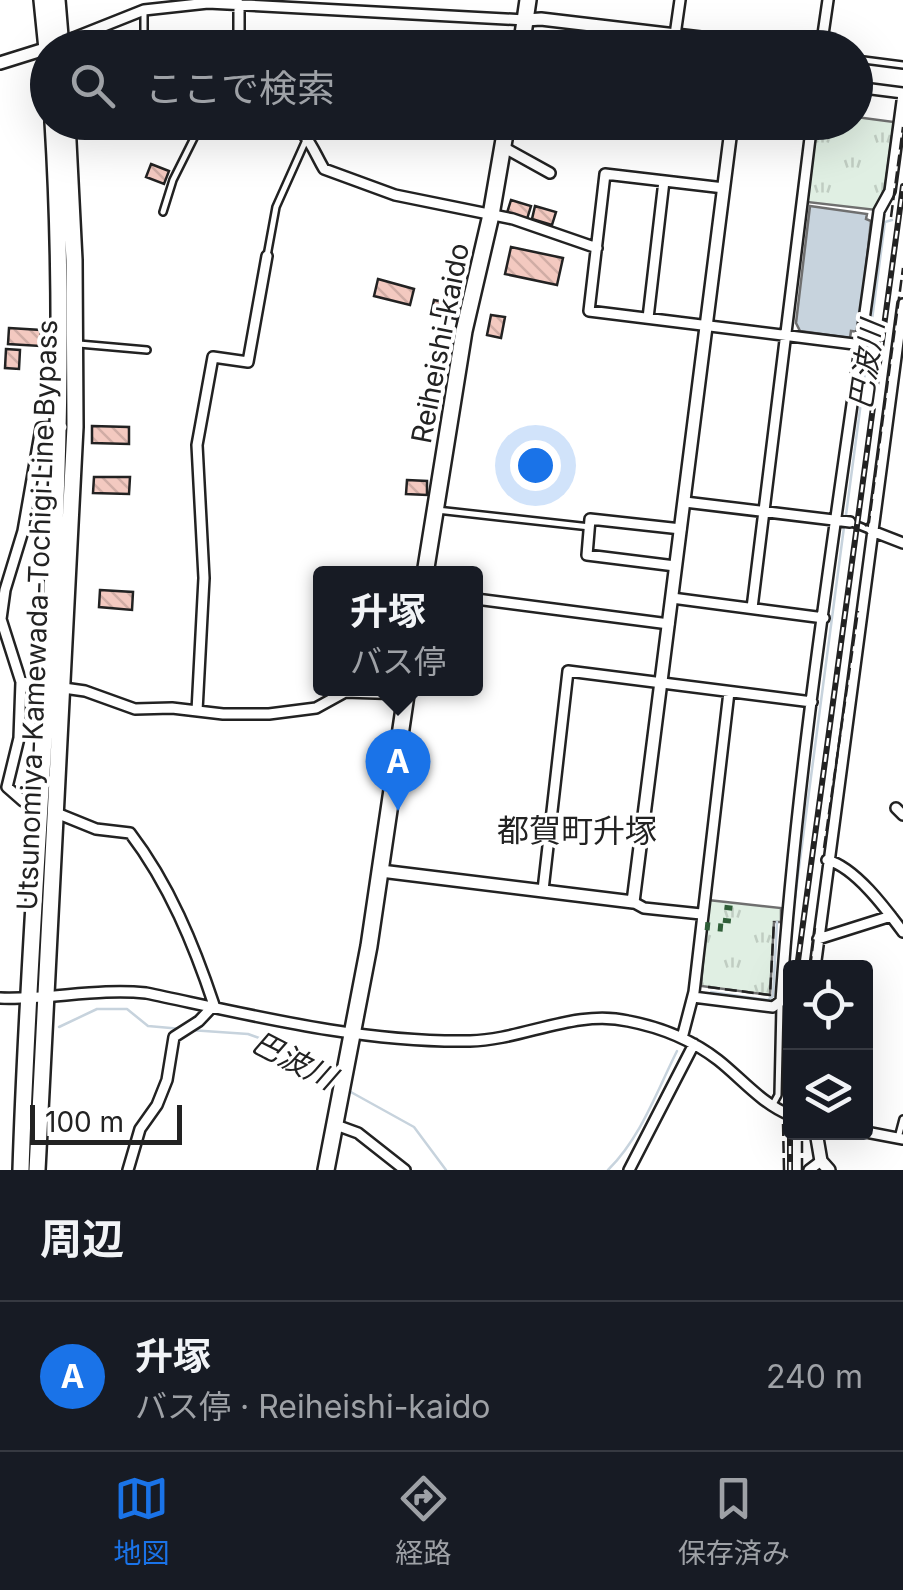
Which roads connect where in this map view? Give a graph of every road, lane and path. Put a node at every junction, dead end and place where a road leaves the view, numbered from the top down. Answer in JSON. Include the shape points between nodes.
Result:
{"nodes":[{"id":1,"x":42,"y":0,"type":"edge"},
{"id":2,"x":56,"y":0,"type":"edge"},
{"id":3,"x":528,"y":0,"type":"edge"},
{"id":4,"x":680,"y":0,"type":"edge"},
{"id":5,"x":828,"y":0,"type":"edge"},
{"id":6,"x":239,"y":4,"type":"junction"},
{"id":7,"x":149,"y":6,"type":"edge"},
{"id":8,"x":526,"y":20,"type":"junction"},
{"id":9,"x":614,"y":28,"type":"joint"},
{"id":10,"x":49,"y":30,"type":"edge"},
{"id":11,"x":54,"y":30,"type":"edge"},
{"id":12,"x":93,"y":30,"type":"edge"},
{"id":13,"x":239,"y":30,"type":"edge"},
{"id":14,"x":524,"y":30,"type":"edge"},
{"id":15,"x":629,"y":30,"type":"edge"},
{"id":16,"x":676,"y":30,"type":"edge"},
{"id":17,"x":824,"y":30,"type":"edge"},
{"id":18,"x":30,"y":54,"type":"edge"},
{"id":19,"x":873,"y":61,"type":"edge"},
{"id":20,"x":0,"y":63,"type":"edge"},
{"id":21,"x":903,"y":65,"type":"edge"},
{"id":22,"x":873,"y":90,"type":"edge"},
{"id":23,"x":903,"y":94,"type":"edge"},
{"id":24,"x":54,"y":140,"type":"edge"},
{"id":25,"x":68,"y":140,"type":"edge"},
{"id":26,"x":193,"y":140,"type":"edge"},
{"id":27,"x":307,"y":140,"type":"edge"},
{"id":28,"x":309,"y":140,"type":"edge"},
{"id":29,"x":504,"y":140,"type":"edge"},
{"id":30,"x":730,"y":140,"type":"edge"},
{"id":31,"x":810,"y":140,"type":"edge"},
{"id":32,"x":503,"y":146,"type":"junction"},
{"id":33,"x":550,"y":173,"type":"dead end"},
{"id":34,"x":664,"y":181,"type":"junction"},
{"id":35,"x":724,"y":188,"type":"junction"},
{"id":36,"x":164,"y":212,"type":"dead end"},
{"id":37,"x":490,"y":215,"type":"junction"},
{"id":38,"x":597,"y":248,"type":"junction"},
{"id":39,"x":267,"y":256,"type":"joint"},
{"id":40,"x":903,"y":304,"type":"edge"},
{"id":41,"x":648,"y":318,"type":"junction"},
{"id":42,"x":707,"y":325,"type":"junction"},
{"id":43,"x":786,"y":335,"type":"junction"},
{"id":44,"x":76,"y":344,"type":"junction"},
{"id":45,"x":862,"y":345,"type":"junction"},
{"id":46,"x":147,"y":350,"type":"dead end"},
{"id":47,"x":68,"y":427,"type":"junction"},
{"id":48,"x":685,"y":502,"type":"junction"},
{"id":49,"x":434,"y":510,"type":"junction"},
{"id":50,"x":764,"y":510,"type":"junction"},
{"id":51,"x":838,"y":520,"type":"junction"},
{"id":52,"x":850,"y":522,"type":"joint"},
{"id":53,"x":590,"y":527,"type":"junction"},
{"id":54,"x":681,"y":529,"type":"junction"},
{"id":55,"x":872,"y":531,"type":"junction"},
{"id":56,"x":903,"y":543,"type":"edge"},
{"id":57,"x":426,"y":566,"type":"edge"},
{"id":58,"x":675,"y":566,"type":"junction"},
{"id":59,"x":672,"y":598,"type":"junction"},
{"id":60,"x":483,"y":600,"type":"edge"},
{"id":61,"x":752,"y":608,"type":"junction"},
{"id":62,"x":824,"y":618,"type":"junction"},
{"id":63,"x":668,"y":624,"type":"junction"},
{"id":64,"x":21,"y":682,"type":"junction"},
{"id":65,"x":661,"y":684,"type":"junction"},
{"id":66,"x":56,"y":688,"type":"junction"},
{"id":67,"x":729,"y":692,"type":"junction"},
{"id":68,"x":337,"y":696,"type":"edge"},
{"id":69,"x":406,"y":696,"type":"edge"},
{"id":70,"x":812,"y":702,"type":"junction"},
{"id":71,"x":198,"y":711,"type":"junction"},
{"id":72,"x":49,"y":810,"type":"junction"},
{"id":73,"x":827,"y":860,"type":"junction"},
{"id":74,"x":382,"y":870,"type":"junction"},
{"id":75,"x":543,"y":890,"type":"junction"},
{"id":76,"x":633,"y":902,"type":"junction"},
{"id":77,"x":702,"y":914,"type":"junction"},
{"id":78,"x":891,"y":916,"type":"junction"},
{"id":79,"x":903,"y":932,"type":"edge"},
{"id":80,"x":818,"y":939,"type":"junction"},
{"id":81,"x":816,"y":960,"type":"edge"},
{"id":82,"x":693,"y":997,"type":"junction"},
{"id":83,"x":0,"y":998,"type":"edge"},
{"id":84,"x":38,"y":999,"type":"junction"},
{"id":85,"x":214,"y":1005,"type":"junction"},
{"id":86,"x":780,"y":1005,"type":"junction"},
{"id":87,"x":353,"y":1032,"type":"junction"},
{"id":88,"x":682,"y":1038,"type":"junction"},
{"id":89,"x":694,"y":1044,"type":"junction"},
{"id":90,"x":772,"y":1106,"type":"junction"},
{"id":91,"x":783,"y":1112,"type":"edge"},
{"id":92,"x":903,"y":1119,"type":"edge"},
{"id":93,"x":336,"y":1125,"type":"junction"},
{"id":94,"x":873,"y":1133,"type":"edge"},
{"id":95,"x":900,"y":1139,"type":"edge"},
{"id":96,"x":818,"y":1140,"type":"edge"},
{"id":97,"x":825,"y":1165,"type":"edge"},
{"id":98,"x":20,"y":1170,"type":"edge"},
{"id":99,"x":37,"y":1170,"type":"edge"},
{"id":100,"x":128,"y":1170,"type":"edge"},
{"id":101,"x":326,"y":1170,"type":"edge"},
{"id":102,"x":406,"y":1170,"type":"edge"},
{"id":103,"x":629,"y":1170,"type":"edge"},
{"id":104,"x":809,"y":1170,"type":"edge"}],
"edges":[{"from":1,"to":10,"type":"main road"},
{"from":2,"to":11,"type":"main road"},
{"from":3,"to":8,"type":"main road"},
{"from":4,"to":16,"type":"street"},
{"from":5,"to":17,"type":"street"},
{"from":6,"to":7,"type":"street"},
{"from":6,"to":8,"type":"street"},
{"from":6,"to":13,"type":"street"},
{"from":7,"to":12,"type":"street"},
{"from":8,"to":9,"type":"street"},
{"from":8,"to":14,"type":"main road"},
{"from":9,"to":15,"type":"street"},
{"from":18,"to":20,"type":"street"},
{"from":19,"to":21,"type":"lane"},
{"from":22,"to":23,"type":"street"},
{"from":23,"to":45,"type":"street"},
{"from":24,"to":47,"type":"main road","name":"Utsunomiya-Kamewada-Tochigi Line Bypass"},
{"from":25,"to":44,"type":"main road","name":"Utsunomiya-Kamewada-Tochigi Line Bypass"},
{"from":26,"to":36,"type":"lane"},
{"from":27,"to":39,"type":"lane","via":[[276,206]]},
{"from":28,"to":37,"type":"street","via":[[324,170]]},
{"from":29,"to":32,"type":"main road","name":"Reiheishi-kaido"},
{"from":30,"to":35,"type":"street"},
{"from":31,"to":43,"type":"street"},
{"from":32,"to":33,"type":"street"},
{"from":32,"to":37,"type":"main road","name":"Reiheishi-kaido"},
{"from":34,"to":35,"type":"street"},
{"from":34,"to":38,"type":"street","via":[[605,174]]},
{"from":34,"to":41,"type":"street"},
{"from":35,"to":42,"type":"street"},
{"from":37,"to":38,"type":"street"},
{"from":37,"to":49,"type":"main road","name":"Reiheishi-kaido"},
{"from":38,"to":41,"type":"street","via":[[589,311]]},
{"from":39,"to":71,"type":"street","via":[[248,362],[213,357],[197,446],[204,578]]},
{"from":40,"to":55,"type":"street"},
{"from":41,"to":42,"type":"street"},
{"from":42,"to":43,"type":"street"},
{"from":42,"to":48,"type":"street"},
{"from":43,"to":45,"type":"street"},
{"from":43,"to":50,"type":"street"},
{"from":44,"to":46,"type":"lane"},
{"from":44,"to":47,"type":"main road","name":"Utsunomiya-Kamewada-Tochigi Line Bypass"},
{"from":45,"to":51,"type":"street"},
{"from":47,"to":64,"type":"street","via":[[42,428],[5,590],[1,619]]},
{"from":47,"to":66,"type":"main road","name":"Utsunomiya-Kamewada-Tochigi Line Bypass"},
{"from":48,"to":50,"type":"street"},
{"from":48,"to":54,"type":"street"},
{"from":49,"to":53,"type":"lane"},
{"from":49,"to":57,"type":"main road","name":"Reiheishi-kaido"},
{"from":50,"to":51,"type":"street"},
{"from":50,"to":61,"type":"street"},
{"from":51,"to":52,"type":"street"},
{"from":51,"to":62,"type":"street"},
{"from":52,"to":55,"type":"lane"},
{"from":53,"to":54,"type":"street","via":[[590,519]]},
{"from":53,"to":58,"type":"street","via":[[587,555]]},
{"from":54,"to":58,"type":"street"},
{"from":55,"to":56,"type":"street"},
{"from":55,"to":73,"type":"street"},
{"from":58,"to":59,"type":"street"},
{"from":59,"to":61,"type":"street"},
{"from":59,"to":63,"type":"street"},
{"from":60,"to":63,"type":"street"},
{"from":61,"to":62,"type":"street"},
{"from":62,"to":70,"type":"street"},
{"from":63,"to":65,"type":"street"},
{"from":64,"to":66,"type":"street"},
{"from":64,"to":72,"type":"street","via":[[8,792]]},
{"from":65,"to":67,"type":"street"},
{"from":65,"to":75,"type":"street","via":[[568,671]]},
{"from":65,"to":76,"type":"street"},
{"from":66,"to":71,"type":"street","via":[[135,709]]},
{"from":66,"to":72,"type":"main road","name":"Utsunomiya-Kamewada-Tochigi Line Bypass"},
{"from":67,"to":70,"type":"street"},
{"from":67,"to":77,"type":"street"},
{"from":68,"to":71,"type":"street","via":[[316,708],[269,714]]},
{"from":69,"to":74,"type":"main road"},
{"from":70,"to":86,"type":"street"},
{"from":72,"to":84,"type":"main road","name":"Utsunomiya-Kamewada-Tochigi Line Bypass"},
{"from":72,"to":85,"type":"street","via":[[96,829],[130,833],[195,949]]},
{"from":73,"to":78,"type":"street","via":[[840,864]]},
{"from":73,"to":80,"type":"street"},
{"from":74,"to":75,"type":"street"},
{"from":74,"to":87,"type":"main road"},
{"from":75,"to":76,"type":"street"},
{"from":76,"to":77,"type":"street"},
{"from":77,"to":82,"type":"street"},
{"from":78,"to":79,"type":"street"},
{"from":78,"to":80,"type":"street"},
{"from":80,"to":81,"type":"street"},
{"from":82,"to":86,"type":"street"},
{"from":82,"to":88,"type":"street"},
{"from":83,"to":84,"type":"street"},
{"from":84,"to":85,"type":"street","via":[[120,990]]},
{"from":84,"to":98,"type":"main road","name":"Utsunomiya-Kamewada-Tochigi Line Bypass"},
{"from":84,"to":99,"type":"main road","name":"Utsunomiya-Kamewada-Tochigi Line Bypass"},
{"from":85,"to":87,"type":"street"},
{"from":85,"to":100,"type":"street","via":[[174,1037],[166,1080]]},
{"from":86,"to":90,"type":"lane","via":[[778,1095]]},
{"from":87,"to":88,"type":"street","via":[[487,1040],[602,1018]]},
{"from":87,"to":93,"type":"main road"},
{"from":88,"to":89,"type":"street"},
{"from":89,"to":90,"type":"street"},
{"from":89,"to":103,"type":"street"},
{"from":90,"to":91,"type":"street"},
{"from":92,"to":95,"type":"lane"},
{"from":93,"to":101,"type":"main road"},
{"from":93,"to":102,"type":"street","via":[[358,1133]]},
{"from":94,"to":95,"type":"street"},
{"from":96,"to":97,"type":"street"},
{"from":97,"to":104,"type":"street"}]}
